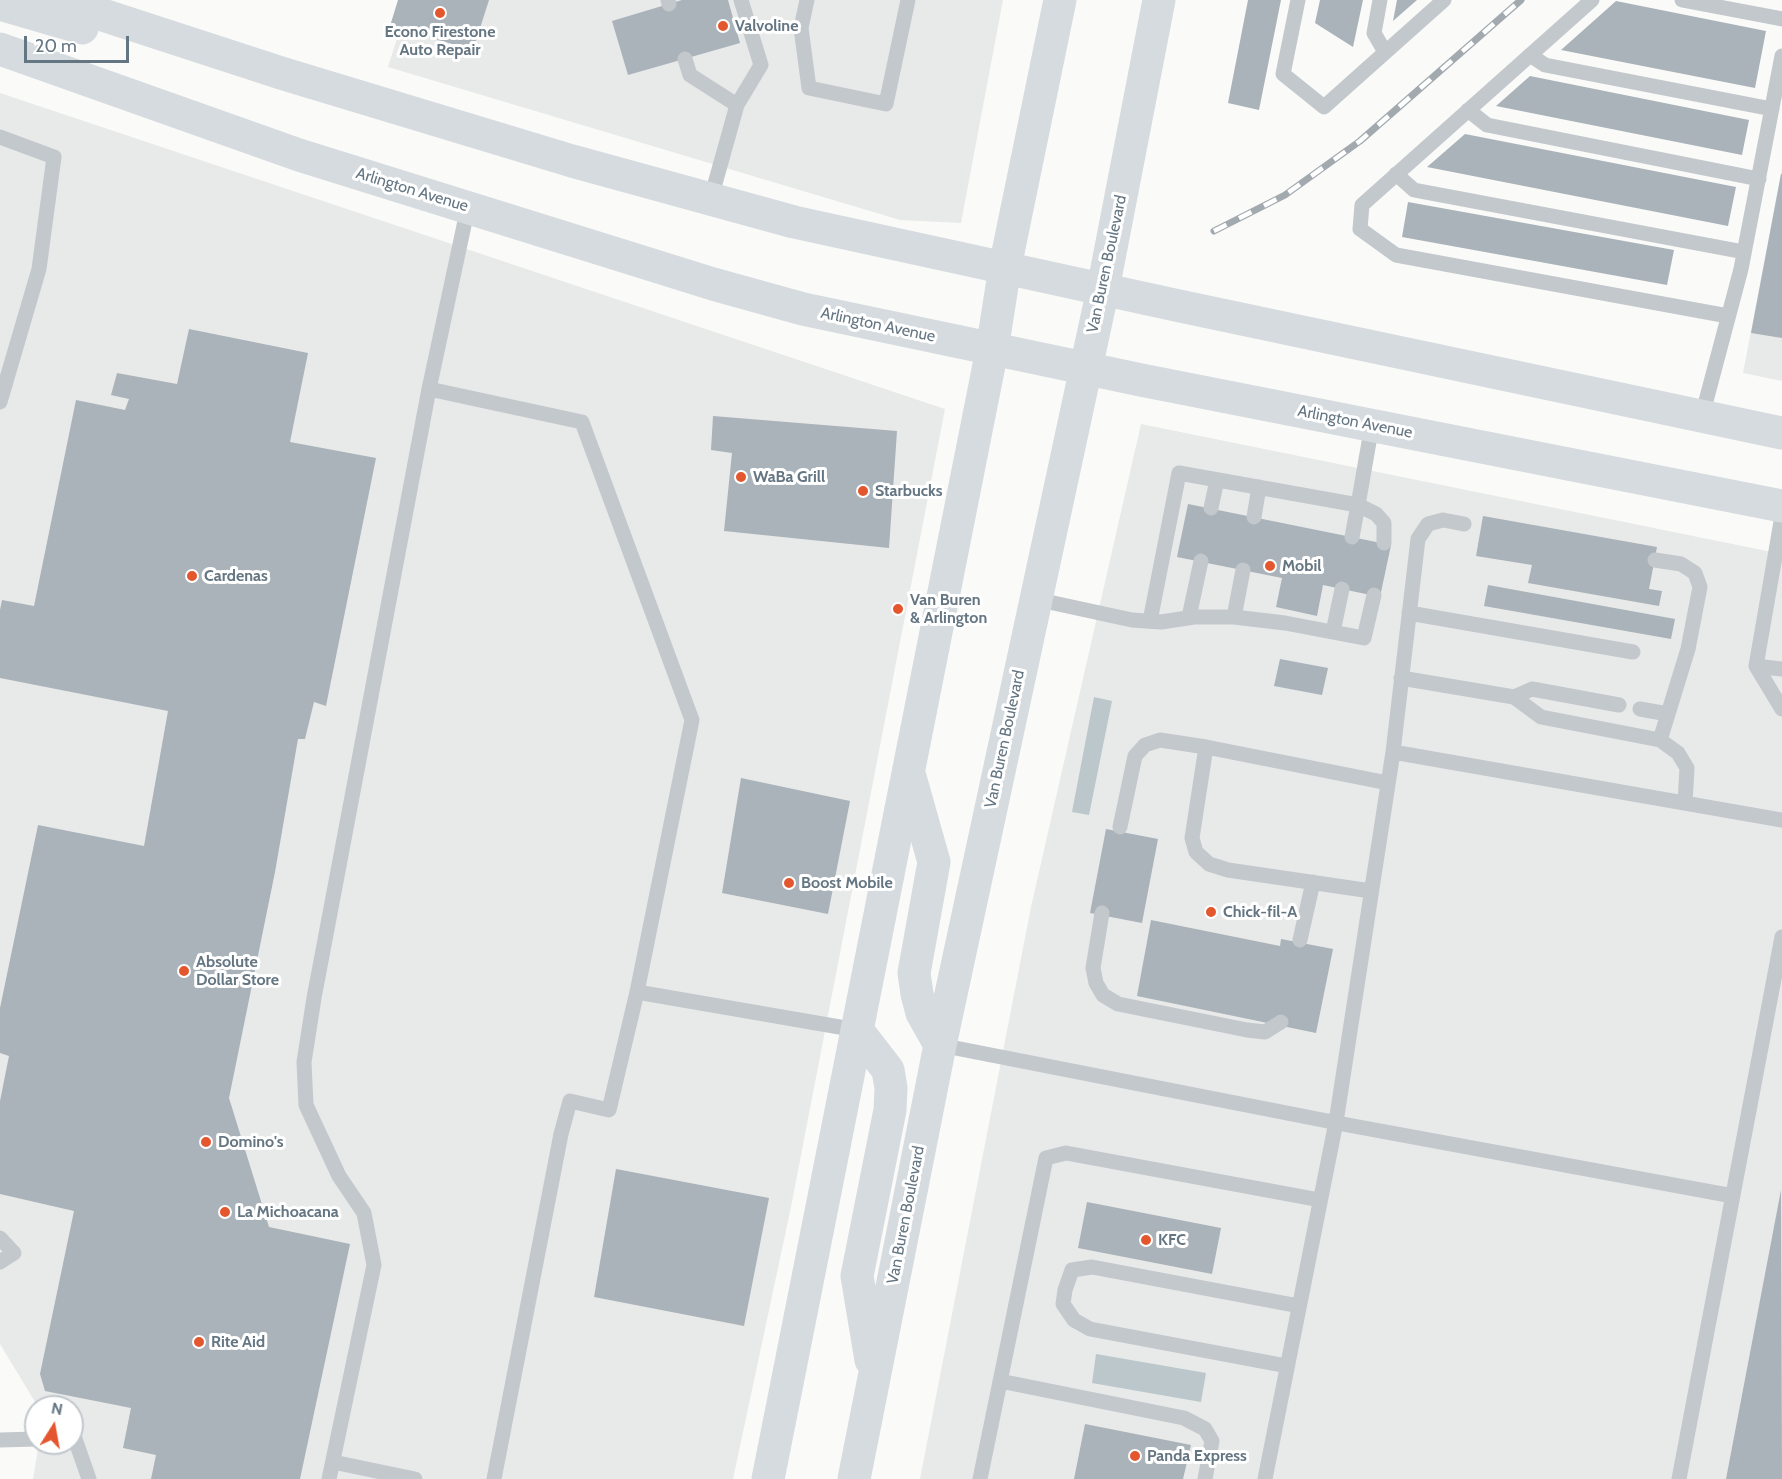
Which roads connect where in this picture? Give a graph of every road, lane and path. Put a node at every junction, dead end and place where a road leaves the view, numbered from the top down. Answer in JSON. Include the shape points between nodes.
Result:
{"nodes":[{"id":1,"x":57,"y":0,"type":"edge"},
{"id":2,"x":741,"y":0,"type":"edge"},
{"id":3,"x":807,"y":0,"type":"edge"},
{"id":4,"x":908,"y":0,"type":"edge"},
{"id":5,"x":1060,"y":0,"type":"edge"},
{"id":6,"x":1159,"y":0,"type":"edge"},
{"id":7,"x":1298,"y":0,"type":"edge"},
{"id":8,"x":1380,"y":0,"type":"edge"},
{"id":9,"x":1444,"y":0,"type":"edge"},
{"id":10,"x":1592,"y":0,"type":"edge"},
{"id":11,"x":1682,"y":0,"type":"edge"},
{"id":12,"x":0,"y":4,"type":"edge"},
{"id":13,"x":1782,"y":19,"type":"edge"},
{"id":14,"x":194,"y":45,"type":"junction"},
{"id":15,"x":0,"y":49,"type":"edge"},
{"id":16,"x":1385,"y":52,"type":"junction"},
{"id":17,"x":1530,"y":55,"type":"junction"},
{"id":18,"x":1782,"y":56,"type":"edge"},
{"id":19,"x":685,"y":59,"type":"dead end"},
{"id":20,"x":737,"y":105,"type":"junction"},
{"id":21,"x":1772,"y":109,"type":"junction"},
{"id":22,"x":1468,"y":110,"type":"junction"},
{"id":23,"x":0,"y":137,"type":"edge"},
{"id":24,"x":1396,"y":174,"type":"junction"},
{"id":25,"x":1758,"y":179,"type":"junction"},
{"id":26,"x":711,"y":198,"type":"junction"},
{"id":27,"x":468,"y":207,"type":"junction"},
{"id":28,"x":1744,"y":252,"type":"junction"},
{"id":29,"x":1005,"y":267,"type":"junction"},
{"id":30,"x":1103,"y":289,"type":"junction"},
{"id":31,"x":1728,"y":316,"type":"junction"},
{"id":32,"x":992,"y":350,"type":"junction"},
{"id":33,"x":1085,"y":369,"type":"junction"},
{"id":34,"x":429,"y":389,"type":"junction"},
{"id":35,"x":0,"y":402,"type":"edge"},
{"id":36,"x":1702,"y":416,"type":"junction"},
{"id":37,"x":1372,"y":425,"type":"junction"},
{"id":38,"x":1782,"y":433,"type":"edge"},
{"id":39,"x":1217,"y":480,"type":"junction"},
{"id":40,"x":1259,"y":488,"type":"junction"},
{"id":41,"x":1358,"y":505,"type":"junction"},
{"id":42,"x":1782,"y":506,"type":"edge"},
{"id":43,"x":1211,"y":508,"type":"dead end"},
{"id":44,"x":1782,"y":516,"type":"edge"},
{"id":45,"x":1254,"y":517,"type":"dead end"},
{"id":46,"x":1464,"y":524,"type":"dead end"},
{"id":47,"x":1352,"y":537,"type":"dead end"},
{"id":48,"x":1384,"y":543,"type":"dead end"},
{"id":49,"x":1654,"y":560,"type":"dead end"},
{"id":50,"x":1201,"y":561,"type":"dead end"},
{"id":51,"x":1244,"y":570,"type":"dead end"},
{"id":52,"x":1342,"y":589,"type":"dead end"},
{"id":53,"x":1374,"y":595,"type":"dead end"},
{"id":54,"x":1035,"y":600,"type":"junction"},
{"id":55,"x":1409,"y":613,"type":"junction"},
{"id":56,"x":1234,"y":617,"type":"junction"},
{"id":57,"x":1190,"y":618,"type":"junction"},
{"id":58,"x":1149,"y":621,"type":"junction"},
{"id":59,"x":1333,"y":632,"type":"junction"},
{"id":60,"x":1633,"y":652,"type":"dead end"},
{"id":61,"x":1756,"y":666,"type":"junction"},
{"id":62,"x":1782,"y":669,"type":"edge"},
{"id":63,"x":1401,"y":678,"type":"junction"},
{"id":64,"x":1514,"y":697,"type":"junction"},
{"id":65,"x":1620,"y":705,"type":"dead end"},
{"id":66,"x":1640,"y":709,"type":"dead end"},
{"id":67,"x":1782,"y":709,"type":"edge"},
{"id":68,"x":1668,"y":714,"type":"junction"},
{"id":69,"x":1660,"y":741,"type":"junction"},
{"id":70,"x":1206,"y":747,"type":"junction"},
{"id":71,"x":1393,"y":752,"type":"junction"},
{"id":72,"x":909,"y":772,"type":"junction"},
{"id":73,"x":1388,"y":783,"type":"junction"},
{"id":74,"x":1685,"y":803,"type":"junction"},
{"id":75,"x":1782,"y":820,"type":"edge"},
{"id":76,"x":1120,"y":827,"type":"dead end"},
{"id":77,"x":1313,"y":882,"type":"junction"},
{"id":78,"x":1371,"y":891,"type":"junction"},
{"id":79,"x":1102,"y":913,"type":"dead end"},
{"id":80,"x":1782,"y":938,"type":"edge"},
{"id":81,"x":1300,"y":940,"type":"dead end"},
{"id":82,"x":637,"y":992,"type":"junction"},
{"id":83,"x":1281,"y":1022,"type":"dead end"},
{"id":84,"x":857,"y":1030,"type":"junction"},
{"id":85,"x":940,"y":1045,"type":"junction"},
{"id":86,"x":1336,"y":1122,"type":"junction"},
{"id":87,"x":1733,"y":1196,"type":"junction"},
{"id":88,"x":1320,"y":1200,"type":"junction"},
{"id":89,"x":0,"y":1238,"type":"edge"},
{"id":90,"x":0,"y":1262,"type":"edge"},
{"id":91,"x":1299,"y":1306,"type":"junction"},
{"id":92,"x":1287,"y":1366,"type":"junction"},
{"id":93,"x":874,"y":1380,"type":"junction"},
{"id":94,"x":1000,"y":1381,"type":"junction"},
{"id":95,"x":24,"y":1439,"type":"edge"},
{"id":96,"x":0,"y":1440,"type":"edge"},
{"id":97,"x":81,"y":1455,"type":"edge"},
{"id":98,"x":333,"y":1462,"type":"junction"},
{"id":99,"x":89,"y":1479,"type":"edge"},
{"id":100,"x":329,"y":1479,"type":"edge"},
{"id":101,"x":415,"y":1479,"type":"edge"},
{"id":102,"x":494,"y":1479,"type":"edge"},
{"id":103,"x":768,"y":1479,"type":"edge"},
{"id":104,"x":854,"y":1479,"type":"edge"},
{"id":105,"x":980,"y":1479,"type":"edge"},
{"id":106,"x":1205,"y":1479,"type":"edge"},
{"id":107,"x":1265,"y":1479,"type":"edge"},
{"id":108,"x":1678,"y":1479,"type":"edge"}],
"edges":[{"from":1,"to":14,"type":"main road"},
{"from":2,"to":20,"type":"lane","via":[[761,65]]},
{"from":3,"to":4,"type":"lane","via":[[801,28],[809,88],[885,104]]},
{"from":5,"to":29,"type":"main road"},
{"from":6,"to":30,"type":"main road","name":"Van Buren Boulevard"},
{"from":7,"to":16,"type":"lane","via":[[1283,74],[1323,107]]},
{"from":8,"to":16,"type":"lane","via":[[1374,33]]},
{"from":9,"to":16,"type":"lane"},
{"from":10,"to":17,"type":"lane"},
{"from":11,"to":13,"type":"lane"},
{"from":12,"to":14,"type":"main road","via":[[92,31]]},
{"from":14,"to":26,"type":"main road","via":[[572,161]]},
{"from":15,"to":27,"type":"main road","name":"Arlington Avenue","via":[[299,155]]},
{"from":17,"to":21,"type":"lane","via":[[1545,65]]},
{"from":17,"to":22,"type":"lane"},
{"from":18,"to":21,"type":"lane"},
{"from":19,"to":20,"type":"lane","via":[[690,75]]},
{"from":20,"to":26,"type":"lane"},
{"from":21,"to":25,"type":"lane"},
{"from":22,"to":24,"type":"lane"},
{"from":22,"to":25,"type":"lane","via":[[1487,125]]},
{"from":23,"to":35,"type":"lane","via":[[54,157],[39,269]]},
{"from":24,"to":28,"type":"lane","via":[[1414,190]]},
{"from":24,"to":31,"type":"lane","via":[[1362,205],[1360,229],[1396,255]]},
{"from":25,"to":28,"type":"lane"},
{"from":26,"to":29,"type":"main road","via":[[794,222]]},
{"from":27,"to":32,"type":"main road","name":"Arlington Avenue","via":[[803,309]]},
{"from":27,"to":34,"type":"lane"},
{"from":28,"to":31,"type":"lane"},
{"from":29,"to":30,"type":"main road"},
{"from":29,"to":32,"type":"main road"},
{"from":30,"to":33,"type":"main road","name":"Van Buren Boulevard"},
{"from":30,"to":36,"type":"main road"},
{"from":31,"to":36,"type":"lane"},
{"from":32,"to":33,"type":"main road","name":"Arlington Avenue"},
{"from":32,"to":72,"type":"main road"},
{"from":33,"to":37,"type":"main road","name":"Arlington Avenue"},
{"from":33,"to":54,"type":"main road","name":"Van Buren Boulevard"},
{"from":34,"to":82,"type":"lane","via":[[582,422],[692,720]]},
{"from":34,"to":98,"type":"lane","via":[[304,1062],[306,1105],[339,1176],[364,1213],[374,1265]]},
{"from":36,"to":38,"type":"main road"},
{"from":37,"to":41,"type":"lane"},
{"from":37,"to":42,"type":"main road","name":"Arlington Avenue"},
{"from":39,"to":40,"type":"lane"},
{"from":39,"to":43,"type":"lane"},
{"from":39,"to":58,"type":"lane","via":[[1179,473]]},
{"from":40,"to":41,"type":"lane"},
{"from":40,"to":45,"type":"lane"},
{"from":41,"to":47,"type":"lane"},
{"from":41,"to":48,"type":"lane","via":[[1384,523]]},
{"from":44,"to":61,"type":"lane"},
{"from":46,"to":55,"type":"lane","via":[[1443,520],[1428,524],[1418,539]]},
{"from":49,"to":68,"type":"lane","via":[[1681,564],[1695,573],[1700,587],[1688,649]]},
{"from":50,"to":57,"type":"lane"},
{"from":51,"to":56,"type":"lane"},
{"from":52,"to":59,"type":"lane"},
{"from":53,"to":59,"type":"lane","via":[[1364,638]]},
{"from":54,"to":58,"type":"lane"},
{"from":54,"to":85,"type":"main road","name":"Van Buren Boulevard"},
{"from":55,"to":60,"type":"lane"},
{"from":55,"to":63,"type":"lane"},
{"from":56,"to":57,"type":"lane"},
{"from":56,"to":59,"type":"lane"},
{"from":57,"to":58,"type":"lane"},
{"from":61,"to":62,"type":"lane"},
{"from":61,"to":67,"type":"lane"},
{"from":63,"to":64,"type":"lane"},
{"from":63,"to":71,"type":"lane"},
{"from":64,"to":65,"type":"lane","via":[[1532,689]]},
{"from":64,"to":69,"type":"lane","via":[[1540,717]]},
{"from":66,"to":68,"type":"lane"},
{"from":68,"to":69,"type":"lane"},
{"from":69,"to":74,"type":"lane","via":[[1678,753],[1687,768]]},
{"from":70,"to":73,"type":"lane"},
{"from":70,"to":76,"type":"lane","via":[[1160,740],[1145,745],[1135,756]]},
{"from":70,"to":77,"type":"lane","via":[[1192,838],[1196,852],[1209,864],[1228,870]]},
{"from":71,"to":73,"type":"lane"},
{"from":71,"to":74,"type":"lane"},
{"from":72,"to":84,"type":"main road"},
{"from":72,"to":85,"type":"main road","via":[[934,862],[914,973],[916,994]]},
{"from":73,"to":78,"type":"lane"},
{"from":74,"to":75,"type":"lane"},
{"from":77,"to":78,"type":"lane"},
{"from":77,"to":81,"type":"lane"},
{"from":78,"to":86,"type":"lane"},
{"from":79,"to":83,"type":"lane","via":[[1093,968],[1103,995],[1118,1004],[1247,1030],[1265,1032]]},
{"from":80,"to":87,"type":"lane"},
{"from":82,"to":84,"type":"lane"},
{"from":82,"to":102,"type":"lane","via":[[609,1110],[570,1101]]},
{"from":84,"to":93,"type":"main road","via":[[888,1070],[891,1088],[857,1276]]},
{"from":84,"to":103,"type":"main road"},
{"from":85,"to":86,"type":"lane"},
{"from":85,"to":93,"type":"main road","name":"Van Buren Boulevard"},
{"from":86,"to":87,"type":"lane"},
{"from":86,"to":88,"type":"lane"},
{"from":87,"to":108,"type":"lane"},
{"from":88,"to":91,"type":"lane"},
{"from":88,"to":94,"type":"lane","via":[[1066,1153],[1046,1158]]},
{"from":89,"to":90,"type":"lane","via":[[14,1253]]},
{"from":91,"to":92,"type":"lane"},
{"from":91,"to":92,"type":"lane","via":[[1092,1266],[1072,1270],[1065,1290],[1063,1304],[1074,1320],[1090,1329]]},
{"from":92,"to":107,"type":"lane"},
{"from":93,"to":104,"type":"main road","name":"Van Buren Boulevard"},
{"from":94,"to":105,"type":"lane"},
{"from":94,"to":106,"type":"lane","via":[[1184,1418],[1205,1429],[1212,1441]]},
{"from":95,"to":96,"type":"lane"},
{"from":97,"to":99,"type":"lane"},
{"from":98,"to":100,"type":"lane"},
{"from":98,"to":101,"type":"lane"}]}
